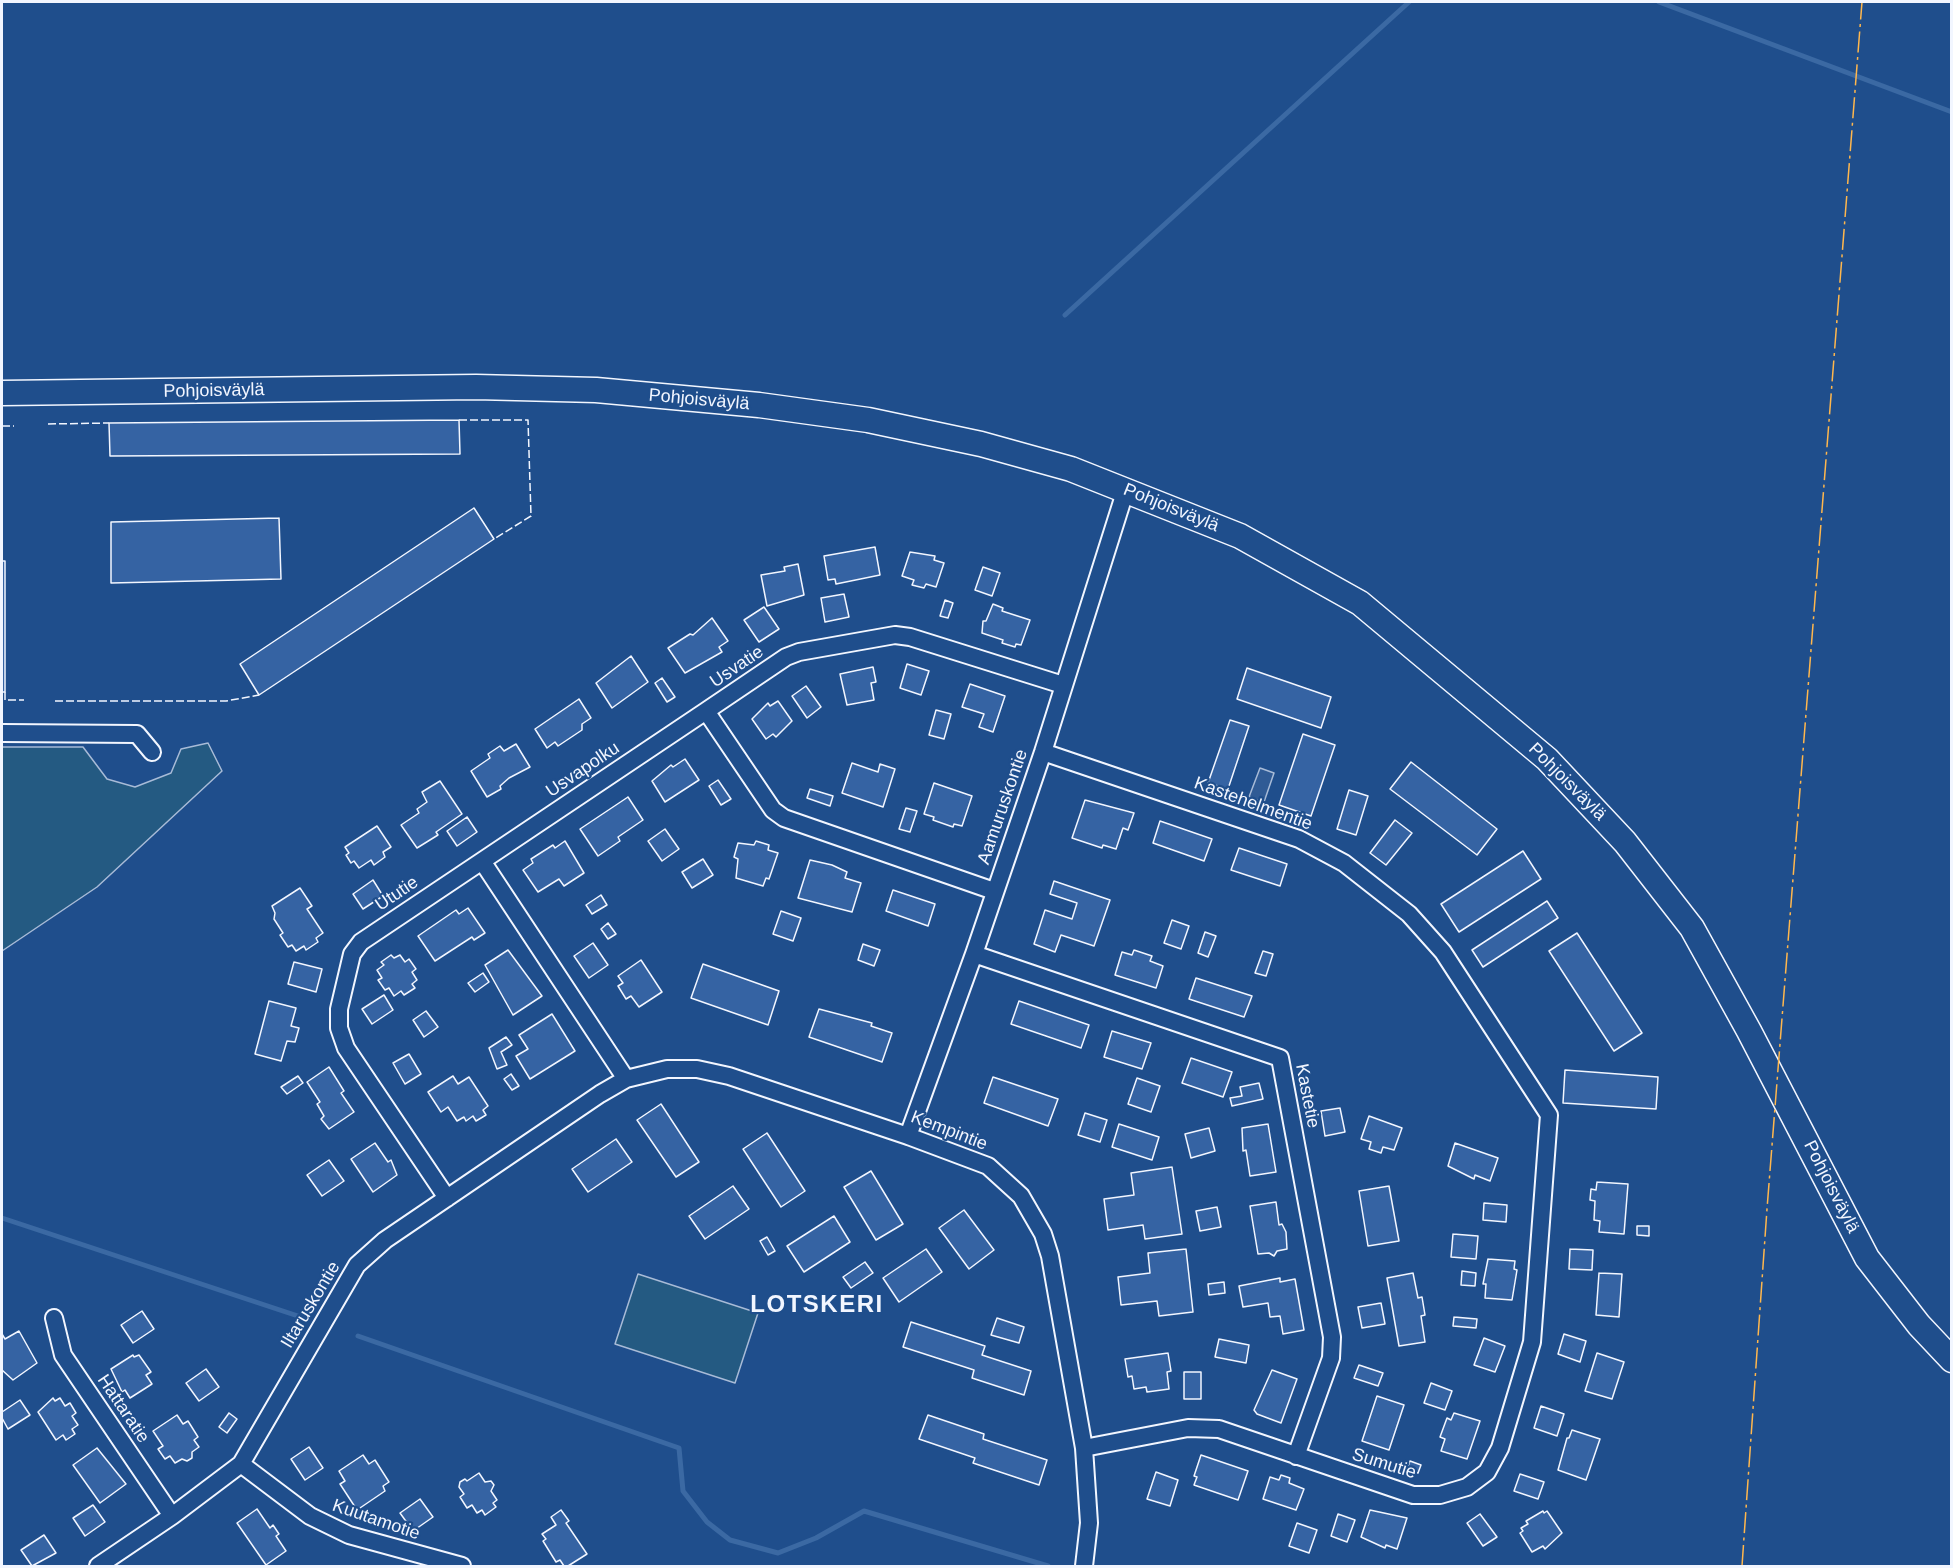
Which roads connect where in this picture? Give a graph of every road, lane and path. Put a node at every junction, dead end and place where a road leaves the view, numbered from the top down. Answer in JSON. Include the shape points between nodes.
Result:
{"nodes":[{"id":1,"x":2,"y":393,"type":"edge"},
{"id":2,"x":1126,"y":489,"type":"junction"},
{"id":3,"x":1063,"y":685,"type":"junction"},
{"id":4,"x":706,"y":711,"type":"junction"},
{"id":5,"x":2,"y":733,"type":"edge"},
{"id":6,"x":152,"y":752,"type":"dead end"},
{"id":7,"x":1043,"y":752,"type":"junction"},
{"id":8,"x":482,"y":861,"type":"junction"},
{"id":9,"x":994,"y":891,"type":"junction"},
{"id":10,"x":974,"y":954,"type":"junction"},
{"id":11,"x":626,"y":1079,"type":"junction"},
{"id":12,"x":908,"y":1136,"type":"junction"},
{"id":13,"x":1548,"y":1148,"type":"joint"},
{"id":14,"x":447,"y":1198,"type":"junction"},
{"id":15,"x":54,"y":1318,"type":"dead end"},
{"id":16,"x":1952,"y":1360,"type":"edge"},
{"id":17,"x":1084,"y":1449,"type":"junction"},
{"id":18,"x":1296,"y":1456,"type":"junction"},
{"id":19,"x":241,"y":1464,"type":"junction"},
{"id":20,"x":172,"y":1516,"type":"junction"},
{"id":21,"x":446,"y":1564,"type":"edge"},
{"id":22,"x":98,"y":1566,"type":"edge"},
{"id":23,"x":462,"y":1566,"type":"edge"},
{"id":24,"x":1084,"y":1566,"type":"edge"}],
"edges":[{"from":1,"to":2,"type":"main road","name":"Pohjoisväylä","via":[[476,387],[596,390],[868,420],[981,444]]},
{"from":2,"to":3,"type":"street","name":"Aamuruskontie"},
{"from":2,"to":16,"type":"main road","name":"Pohjoisväylä","via":[[1240,536],[1360,603],[1547,759],[1625,842],[1692,928],[1867,1258]]},
{"from":3,"to":4,"type":"street","name":"Usvatie","via":[[895,635],[786,657]]},
{"from":3,"to":7,"type":"street","name":"Aamuruskontie"},
{"from":4,"to":8,"type":"street","name":"Usvapolku"},
{"from":4,"to":9,"type":"street","name":"Usvatie","via":[[773,810],[784,818]]},
{"from":5,"to":6,"type":"street","via":[[136,734]]},
{"from":7,"to":9,"type":"street","name":"Aamuruskontie"},
{"from":7,"to":13,"type":"street","name":"Kastehelmentie","via":[[1299,838],[1344,863],[1409,914],[1443,952],[1549,1115]]},
{"from":8,"to":11,"type":"street"},
{"from":8,"to":14,"type":"street","name":"Ututie","via":[[361,942],[352,954],[339,1009],[339,1028],[346,1048]]},
{"from":9,"to":10,"type":"street","name":"Aamuruskontie"},
{"from":10,"to":12,"type":"street","name":"Aamuruskontie"},
{"from":10,"to":18,"type":"street","name":"Kastetie","via":[[1280,1058],[1332,1337],[1331,1358]]},
{"from":11,"to":12,"type":"street","name":"Kempintie","via":[[667,1069],[697,1069],[729,1076]]},
{"from":11,"to":14,"type":"street","name":"Iltaruskontie"},
{"from":12,"to":17,"type":"street","name":"Kempintie","via":[[988,1166],[1008,1181],[1034,1215],[1050,1256]]},
{"from":13,"to":18,"type":"street","name":"Sumutie","via":[[1532,1342],[1500,1448],[1487,1472],[1467,1486],[1440,1496],[1413,1495]]},
{"from":14,"to":19,"type":"street","name":"Iltaruskontie","via":[[357,1264]]},
{"from":15,"to":20,"type":"street","name":"Hattaratie","via":[[63,1355]]},
{"from":17,"to":18,"type":"street","name":"Sumutie","via":[[1188,1428],[1218,1429]]},
{"from":17,"to":24,"type":"street","name":"Kempintie","via":[[1089,1523]]},
{"from":19,"to":20,"type":"street","name":"Iltaruskontie"},
{"from":19,"to":21,"type":"street","name":"Kuutamotie","via":[[310,1516],[391,1548]]},
{"from":20,"to":22,"type":"street","name":"Iltaruskontie"},
{"from":21,"to":23,"type":"street","name":"Kuutamotie"}]}
